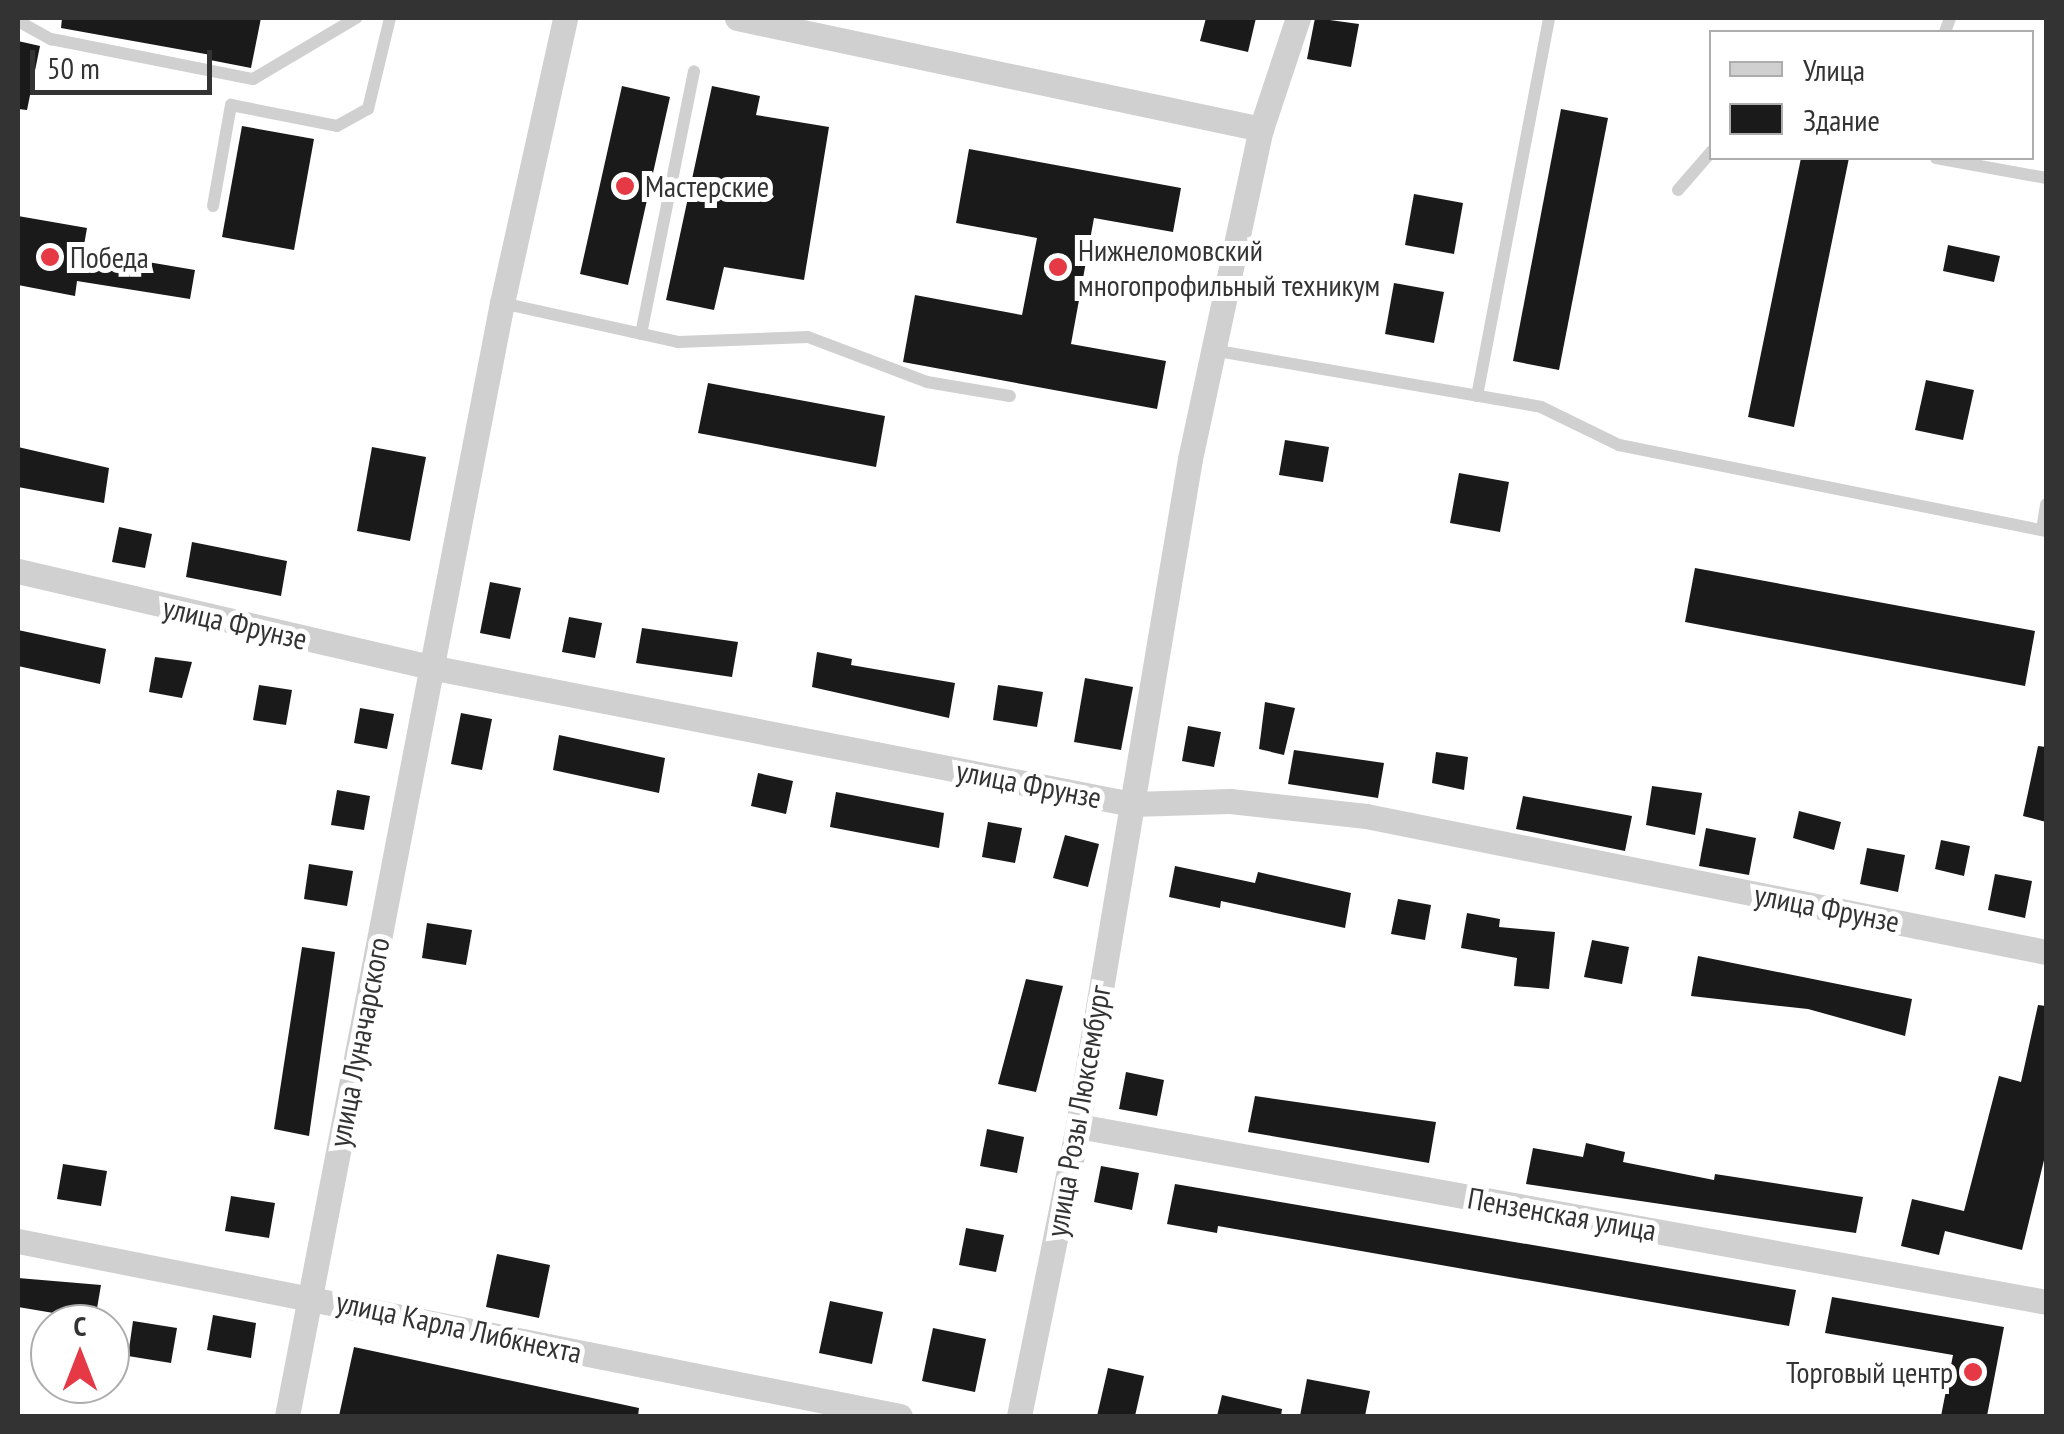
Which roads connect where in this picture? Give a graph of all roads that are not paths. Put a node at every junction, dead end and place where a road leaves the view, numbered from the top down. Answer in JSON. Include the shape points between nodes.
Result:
{"nodes":[{"id":1,"x":356,"y":18,"type":"edge"},
{"id":2,"x":390,"y":18,"type":"edge"},
{"id":3,"x":565,"y":18,"type":"edge"},
{"id":4,"x":737,"y":18,"type":"edge"},
{"id":5,"x":1298,"y":18,"type":"edge"},
{"id":6,"x":1549,"y":20,"type":"edge"},
{"id":7,"x":18,"y":21,"type":"edge"},
{"id":8,"x":694,"y":71,"type":"dead end"},
{"id":9,"x":1260,"y":128,"type":"junction"},
{"id":10,"x":1709,"y":154,"type":"edge"},
{"id":11,"x":1947,"y":160,"type":"edge"},
{"id":12,"x":2046,"y":178,"type":"edge"},
{"id":13,"x":1678,"y":190,"type":"dead end"},
{"id":14,"x":213,"y":206,"type":"dead end"},
{"id":15,"x":502,"y":303,"type":"junction"},
{"id":16,"x":641,"y":334,"type":"junction"},
{"id":17,"x":1218,"y":351,"type":"junction"},
{"id":18,"x":1010,"y":396,"type":"dead end"},
{"id":19,"x":1476,"y":396,"type":"junction"},
{"id":20,"x":2046,"y":504,"type":"edge"},
{"id":21,"x":2044,"y":530,"type":"edge"},
{"id":22,"x":18,"y":571,"type":"edge"},
{"id":23,"x":430,"y":668,"type":"junction"},
{"id":24,"x":1132,"y":804,"type":"junction"},
{"id":25,"x":2046,"y":952,"type":"edge"},
{"id":26,"x":1078,"y":1126,"type":"junction"},
{"id":27,"x":18,"y":1241,"type":"edge"},
{"id":28,"x":310,"y":1296,"type":"junction"},
{"id":29,"x":2046,"y":1302,"type":"edge"},
{"id":30,"x":287,"y":1416,"type":"edge"},
{"id":31,"x":900,"y":1416,"type":"edge"},
{"id":32,"x":1019,"y":1416,"type":"edge"}],
"edges":[{"from":1,"to":7,"type":"lane","via":[[253,78],[51,40]]},
{"from":2,"to":14,"type":"lane","via":[[368,110],[338,126],[231,106]]},
{"from":3,"to":15,"type":"street","name":"улица Луначарского"},
{"from":4,"to":9,"type":"street"},
{"from":5,"to":9,"type":"street","name":"улица Розы Люксембург"},
{"from":6,"to":19,"type":"lane"},
{"from":8,"to":16,"type":"lane"},
{"from":9,"to":17,"type":"street","name":"улица Розы Люксембург"},
{"from":10,"to":13,"type":"lane"},
{"from":11,"to":12,"type":"lane"},
{"from":15,"to":16,"type":"lane"},
{"from":15,"to":23,"type":"street","name":"улица Луначарского"},
{"from":16,"to":18,"type":"lane","via":[[678,342],[808,338],[927,382]]},
{"from":17,"to":19,"type":"lane"},
{"from":17,"to":24,"type":"street","name":"улица Розы Люксембург","via":[[1190,459]]},
{"from":19,"to":21,"type":"lane","via":[[1540,406],[1620,445]]},
{"from":20,"to":21,"type":"lane"},
{"from":22,"to":23,"type":"street","name":"улица Фрунзе"},
{"from":23,"to":24,"type":"street","name":"улица Фрунзе"},
{"from":23,"to":28,"type":"street","name":"улица Луначарского"},
{"from":24,"to":25,"type":"street","name":"улица Фрунзе","via":[[1230,800],[1366,816]]},
{"from":24,"to":26,"type":"street","name":"улица Розы Люксембург"},
{"from":26,"to":29,"type":"street","name":"Пензенская улица"},
{"from":26,"to":32,"type":"street","name":"улица Розы Люксембург"},
{"from":27,"to":28,"type":"street","name":"улица Карла Либкнехта"},
{"from":28,"to":30,"type":"street","name":"улица Луначарского"},
{"from":28,"to":31,"type":"street","name":"улица Карла Либкнехта"}]}
